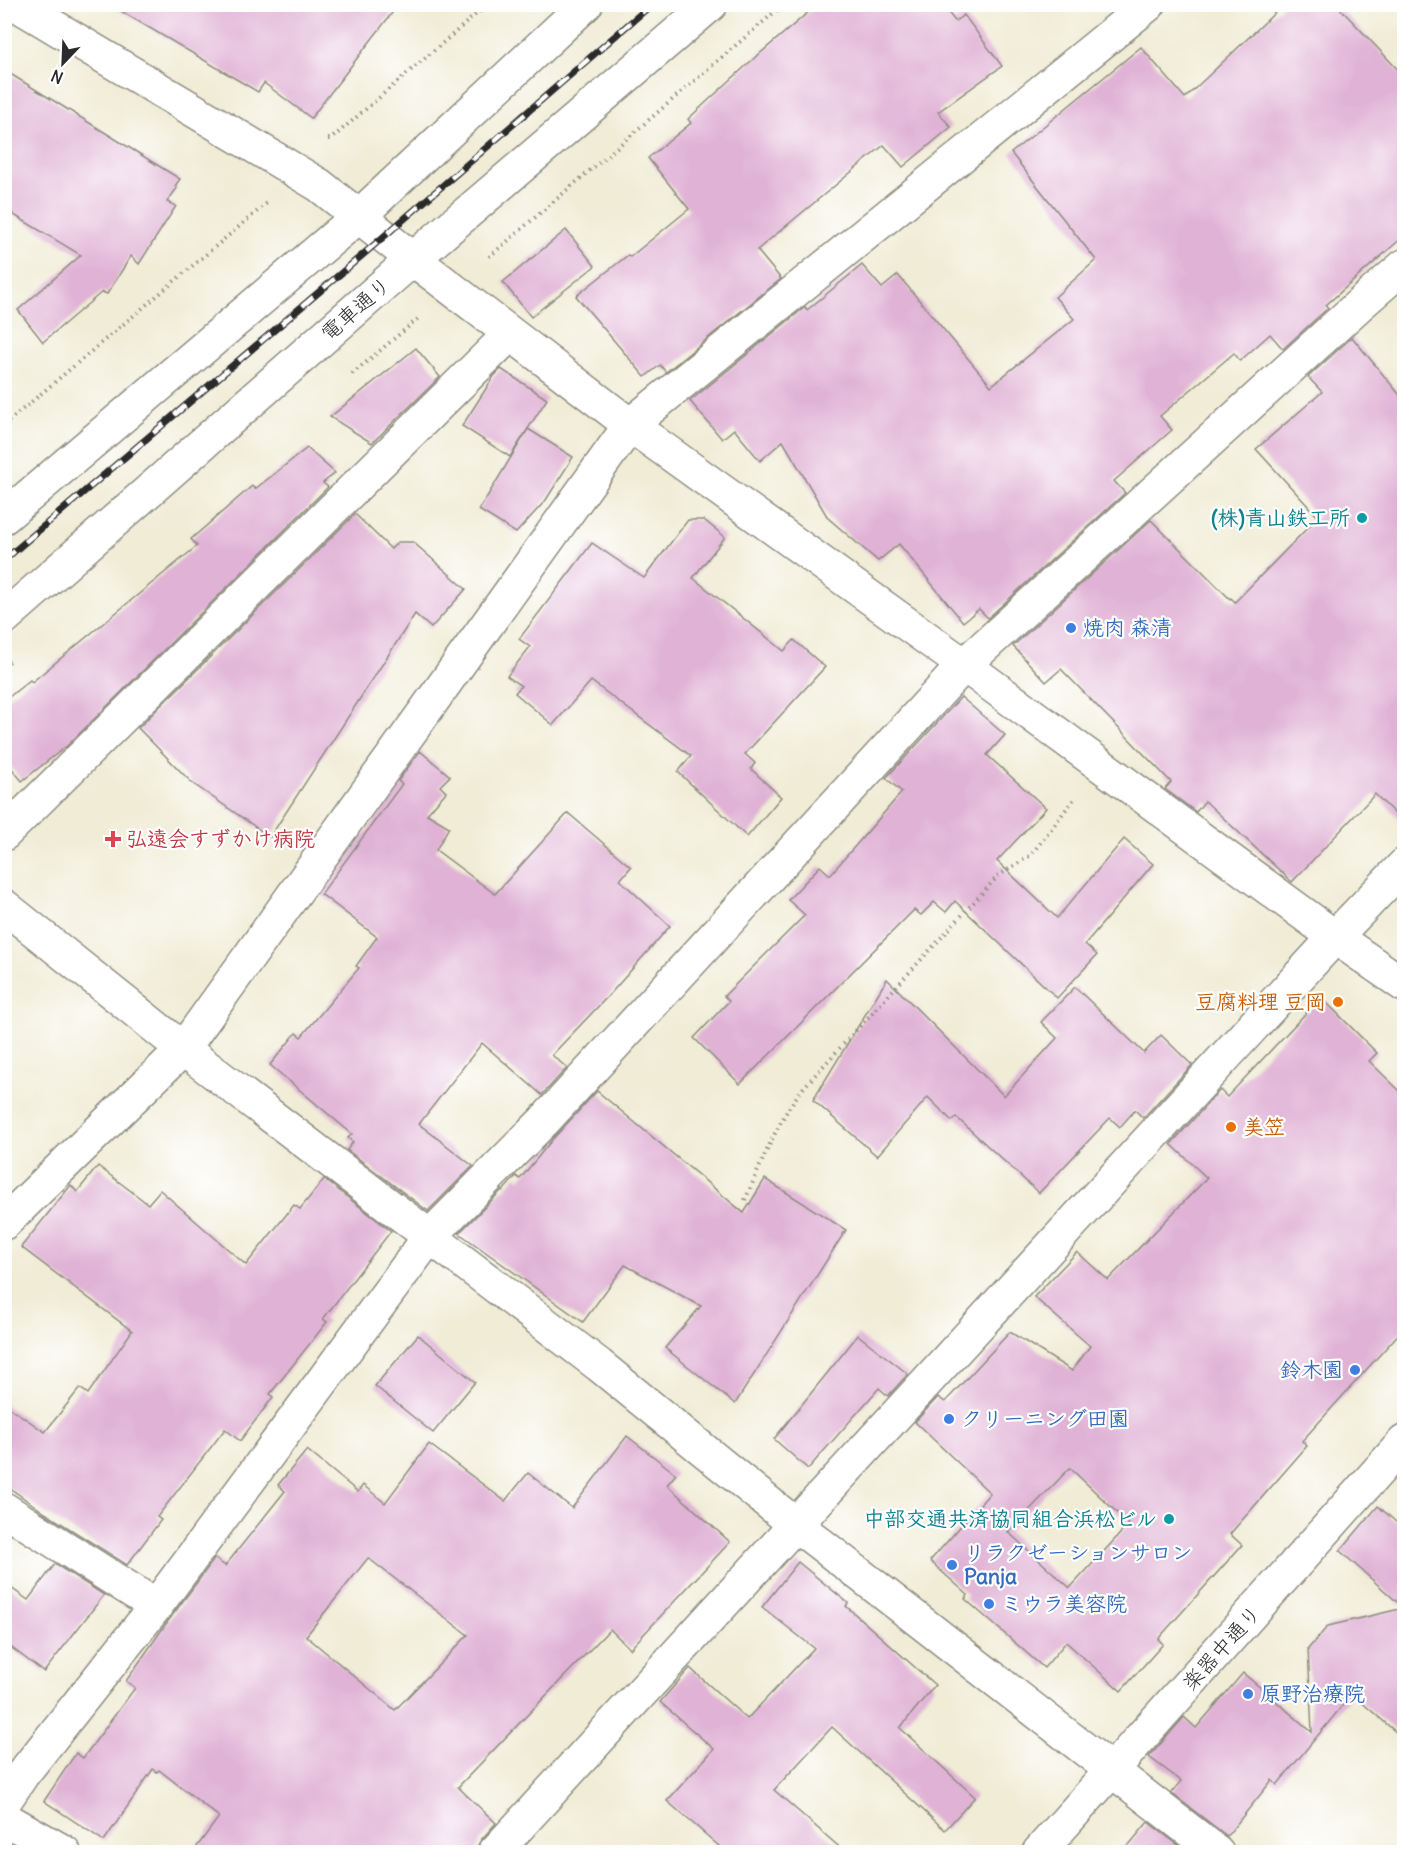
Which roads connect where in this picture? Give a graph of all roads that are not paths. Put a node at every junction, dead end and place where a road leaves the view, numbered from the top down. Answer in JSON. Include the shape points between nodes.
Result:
{"nodes":[{"id":1,"x":16,"y":4,"type":"edge"},
{"id":2,"x":711,"y":4,"type":"edge"},
{"id":3,"x":1149,"y":4,"type":"edge"},
{"id":4,"x":573,"y":10,"type":"edge"},
{"id":5,"x":359,"y":216,"type":"junction"},
{"id":6,"x":413,"y":259,"type":"junction"},
{"id":7,"x":1404,"y":266,"type":"edge"},
{"id":8,"x":510,"y":334,"type":"junction"},
{"id":9,"x":630,"y":425,"type":"junction"},
{"id":10,"x":5,"y":517,"type":"edge"},
{"id":11,"x":4,"y":618,"type":"edge"},
{"id":12,"x":964,"y":665,"type":"junction"},
{"id":13,"x":4,"y":834,"type":"edge"},
{"id":14,"x":1404,"y":865,"type":"edge"},
{"id":15,"x":4,"y":906,"type":"edge"},
{"id":16,"x":1335,"y":937,"type":"junction"},
{"id":17,"x":1404,"y":985,"type":"edge"},
{"id":18,"x":183,"y":1049,"type":"junction"},
{"id":19,"x":4,"y":1223,"type":"edge"},
{"id":20,"x":430,"y":1236,"type":"junction"},
{"id":21,"x":1404,"y":1442,"type":"edge"},
{"id":22,"x":4,"y":1509,"type":"edge"},
{"id":23,"x":796,"y":1525,"type":"junction"},
{"id":24,"x":156,"y":1606,"type":"junction"},
{"id":25,"x":1112,"y":1772,"type":"junction"},
{"id":26,"x":4,"y":1802,"type":"edge"},
{"id":27,"x":4,"y":1818,"type":"edge"},
{"id":28,"x":64,"y":1852,"type":"edge"},
{"id":29,"x":495,"y":1852,"type":"edge"},
{"id":30,"x":1039,"y":1852,"type":"edge"},
{"id":31,"x":1217,"y":1852,"type":"edge"}],
"edges":[{"from":1,"to":5,"type":"street","via":[[319,185]]},
{"from":2,"to":6,"type":"street","name":"電車通り"},
{"from":3,"to":9,"type":"street"},
{"from":4,"to":5,"type":"street"},
{"from":5,"to":6,"type":"street"},
{"from":5,"to":10,"type":"street"},
{"from":6,"to":8,"type":"street"},
{"from":6,"to":11,"type":"street","name":"電車通り"},
{"from":7,"to":12,"type":"street"},
{"from":8,"to":9,"type":"street"},
{"from":8,"to":13,"type":"street"},
{"from":9,"to":12,"type":"street"},
{"from":9,"to":18,"type":"street"},
{"from":12,"to":16,"type":"street"},
{"from":12,"to":20,"type":"street","via":[[544,1121]]},
{"from":14,"to":16,"type":"street"},
{"from":15,"to":18,"type":"street"},
{"from":16,"to":17,"type":"street"},
{"from":16,"to":23,"type":"street"},
{"from":18,"to":19,"type":"street"},
{"from":18,"to":20,"type":"street"},
{"from":20,"to":23,"type":"street","via":[[599,1365]]},
{"from":20,"to":24,"type":"street"},
{"from":21,"to":25,"type":"street","name":"楽器中通り"},
{"from":22,"to":24,"type":"street"},
{"from":23,"to":25,"type":"street"},
{"from":23,"to":29,"type":"street"},
{"from":24,"to":26,"type":"street"},
{"from":25,"to":30,"type":"street","name":"楽器中通り"},
{"from":25,"to":31,"type":"street"},
{"from":27,"to":28,"type":"street"}]}
